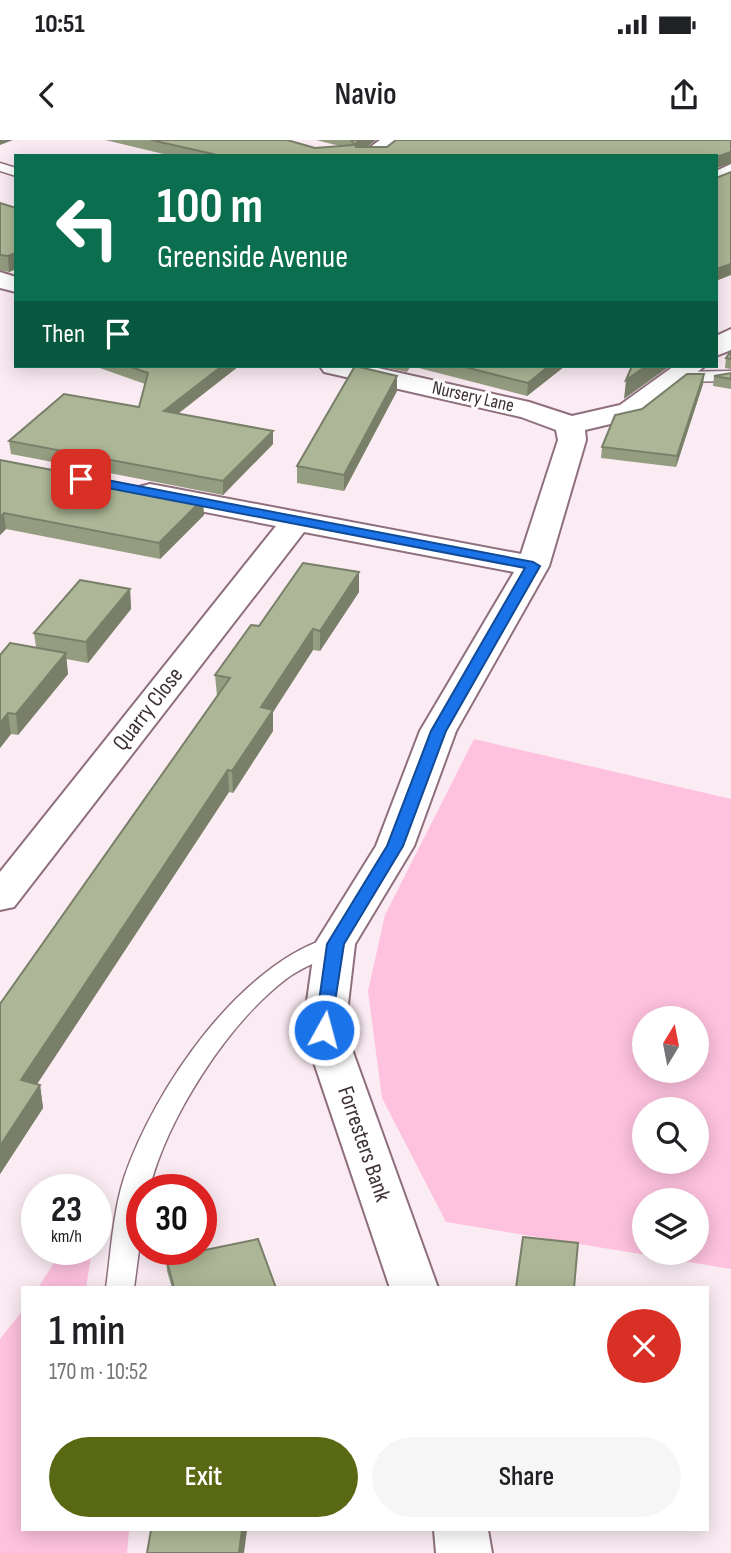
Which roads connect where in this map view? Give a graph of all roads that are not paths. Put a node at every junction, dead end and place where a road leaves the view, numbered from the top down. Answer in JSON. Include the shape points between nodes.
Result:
{"nodes":[{"id":1,"x":396,"y":140,"type":"edge"},
{"id":2,"x":372,"y":154,"type":"edge"},
{"id":3,"x":343,"y":368,"type":"edge"},
{"id":4,"x":684,"y":371,"type":"edge"},
{"id":5,"x":731,"y":376,"type":"edge"},
{"id":6,"x":570,"y":425,"type":"junction"},
{"id":7,"x":121,"y":487,"type":"edge"},
{"id":8,"x":296,"y":520,"type":"junction"},
{"id":9,"x":533,"y":566,"type":"junction"},
{"id":10,"x":0,"y":898,"type":"edge"},
{"id":11,"x":335,"y":944,"type":"junction"},
{"id":12,"x":120,"y":1286,"type":"edge"},
{"id":13,"x":413,"y":1286,"type":"edge"},
{"id":14,"x":461,"y":1531,"type":"edge"},
{"id":15,"x":464,"y":1553,"type":"edge"}],
"edges":[{"from":1,"to":2,"type":"street"},
{"from":3,"to":6,"type":"street","name":"Nursery Lane","via":[[529,410]]},
{"from":4,"to":5,"type":"lane"},
{"from":4,"to":6,"type":"street","via":[[630,411]]},
{"from":6,"to":9,"type":"street","name":"Forresters Bank","via":[[572,440]]},
{"from":7,"to":8,"type":"street"},
{"from":8,"to":9,"type":"street"},
{"from":8,"to":10,"type":"street","name":"Quarry Close"},
{"from":9,"to":11,"type":"street","name":"Forresters Bank","via":[[438,731],[395,846]]},
{"from":11,"to":12,"type":"lane","via":[[278,972],[252,995],[186,1083],[156,1133],[138,1179]]},
{"from":11,"to":13,"type":"street","name":"Forresters Bank","via":[[324,1030]]},
{"from":14,"to":15,"type":"street"}]}
